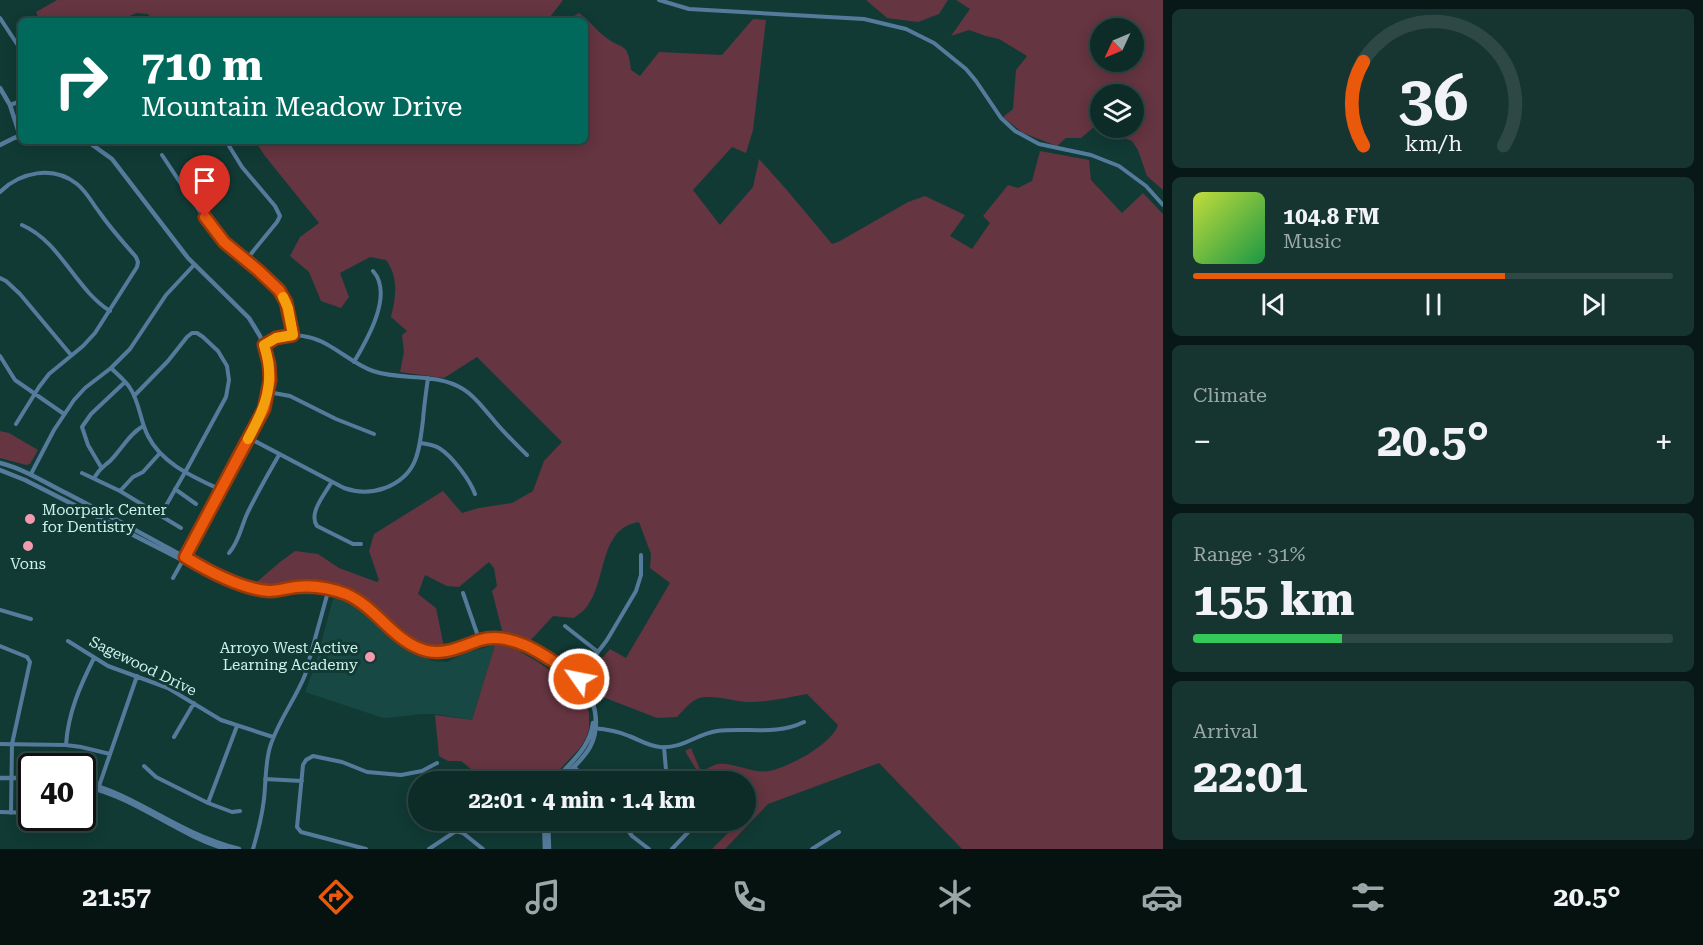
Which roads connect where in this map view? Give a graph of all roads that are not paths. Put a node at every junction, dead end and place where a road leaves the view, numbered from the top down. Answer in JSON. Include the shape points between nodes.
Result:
{"nodes":[{"id":1,"x":659,"y":0,"type":"edge"},
{"id":2,"x":0,"y":18,"type":"edge"},
{"id":3,"x":18,"y":45,"type":"edge"},
{"id":4,"x":0,"y":88,"type":"edge"},
{"id":5,"x":18,"y":101,"type":"edge"},
{"id":6,"x":10,"y":105,"type":"junction"},
{"id":7,"x":18,"y":130,"type":"edge"},
{"id":8,"x":18,"y":137,"type":"edge"},
{"id":9,"x":92,"y":144,"type":"edge"},
{"id":10,"x":228,"y":144,"type":"edge"},
{"id":11,"x":0,"y":145,"type":"edge"},
{"id":12,"x":162,"y":155,"type":"dead end"},
{"id":13,"x":0,"y":192,"type":"edge"},
{"id":14,"x":1163,"y":205,"type":"edge"},
{"id":15,"x":22,"y":225,"type":"dead end"},
{"id":16,"x":246,"y":260,"type":"junction"},
{"id":17,"x":194,"y":265,"type":"junction"},
{"id":18,"x":373,"y":271,"type":"dead end"},
{"id":19,"x":0,"y":278,"type":"edge"},
{"id":20,"x":110,"y":311,"type":"junction"},
{"id":21,"x":293,"y":335,"type":"junction"},
{"id":22,"x":264,"y":345,"type":"junction"},
{"id":23,"x":71,"y":355,"type":"junction"},
{"id":24,"x":0,"y":356,"type":"edge"},
{"id":25,"x":354,"y":362,"type":"junction"},
{"id":26,"x":111,"y":368,"type":"junction"},
{"id":27,"x":428,"y":378,"type":"junction"},
{"id":28,"x":124,"y":382,"type":"junction"},
{"id":29,"x":268,"y":392,"type":"junction"},
{"id":30,"x":35,"y":394,"type":"junction"},
{"id":31,"x":134,"y":396,"type":"junction"},
{"id":32,"x":64,"y":414,"type":"junction"},
{"id":33,"x":16,"y":424,"type":"dead end"},
{"id":34,"x":143,"y":426,"type":"junction"},
{"id":35,"x":374,"y":434,"type":"dead end"},
{"id":36,"x":249,"y":438,"type":"junction"},
{"id":37,"x":421,"y":443,"type":"junction"},
{"id":38,"x":160,"y":453,"type":"junction"},
{"id":39,"x":279,"y":454,"type":"junction"},
{"id":40,"x":527,"y":454,"type":"dead end"},
{"id":41,"x":0,"y":463,"type":"edge"},
{"id":42,"x":101,"y":467,"type":"junction"},
{"id":43,"x":0,"y":470,"type":"edge"},
{"id":44,"x":186,"y":471,"type":"junction"},
{"id":45,"x":82,"y":473,"type":"dead end"},
{"id":46,"x":30,"y":474,"type":"junction"},
{"id":47,"x":94,"y":478,"type":"junction"},
{"id":48,"x":331,"y":483,"type":"junction"},
{"id":49,"x":175,"y":489,"type":"junction"},
{"id":50,"x":221,"y":490,"type":"junction"},
{"id":51,"x":120,"y":491,"type":"junction"},
{"id":52,"x":475,"y":494,"type":"dead end"},
{"id":53,"x":196,"y":504,"type":"dead end"},
{"id":54,"x":159,"y":516,"type":"junction"},
{"id":55,"x":182,"y":528,"type":"dead end"},
{"id":56,"x":361,"y":544,"type":"dead end"},
{"id":57,"x":230,"y":553,"type":"dead end"},
{"id":58,"x":641,"y":555,"type":"dead end"},
{"id":59,"x":184,"y":559,"type":"junction"},
{"id":60,"x":173,"y":578,"type":"dead end"},
{"id":61,"x":328,"y":590,"type":"junction"},
{"id":62,"x":463,"y":593,"type":"dead end"},
{"id":63,"x":0,"y":610,"type":"edge"},
{"id":64,"x":31,"y":619,"type":"dead end"},
{"id":65,"x":565,"y":626,"type":"dead end"},
{"id":66,"x":68,"y":641,"type":"dead end"},
{"id":67,"x":480,"y":642,"type":"junction"},
{"id":68,"x":0,"y":646,"type":"edge"},
{"id":69,"x":598,"y":652,"type":"junction"},
{"id":70,"x":94,"y":658,"type":"junction"},
{"id":71,"x":137,"y":676,"type":"junction"},
{"id":72,"x":577,"y":680,"type":"junction"},
{"id":73,"x":194,"y":703,"type":"junction"},
{"id":74,"x":804,"y":722,"type":"dead end"},
{"id":75,"x":237,"y":726,"type":"junction"},
{"id":76,"x":594,"y":728,"type":"junction"},
{"id":77,"x":174,"y":737,"type":"dead end"},
{"id":78,"x":273,"y":737,"type":"junction"},
{"id":79,"x":0,"y":744,"type":"edge"},
{"id":80,"x":12,"y":744,"type":"junction"},
{"id":81,"x":66,"y":745,"type":"junction"},
{"id":82,"x":664,"y":747,"type":"junction"},
{"id":83,"x":110,"y":754,"type":"junction"},
{"id":84,"x":437,"y":763,"type":"dead end"},
{"id":85,"x":572,"y":765,"type":"junction"},
{"id":86,"x":144,"y":766,"type":"dead end"},
{"id":87,"x":566,"y":771,"type":"edge"},
{"id":88,"x":567,"y":771,"type":"edge"},
{"id":89,"x":578,"y":771,"type":"edge"},
{"id":90,"x":666,"y":771,"type":"edge"},
{"id":91,"x":265,"y":779,"type":"junction"},
{"id":92,"x":0,"y":780,"type":"edge"},
{"id":93,"x":12,"y":780,"type":"junction"},
{"id":94,"x":18,"y":780,"type":"edge"},
{"id":95,"x":302,"y":781,"type":"junction"},
{"id":96,"x":96,"y":787,"type":"edge"},
{"id":97,"x":99,"y":788,"type":"junction"},
{"id":98,"x":208,"y":803,"type":"junction"},
{"id":99,"x":240,"y":811,"type":"dead end"},
{"id":100,"x":0,"y":812,"type":"edge"},
{"id":101,"x":11,"y":813,"type":"junction"},
{"id":102,"x":18,"y":813,"type":"edge"},
{"id":103,"x":546,"y":831,"type":"edge"},
{"id":104,"x":629,"y":831,"type":"edge"},
{"id":105,"x":690,"y":831,"type":"edge"},
{"id":106,"x":839,"y":831,"type":"dead end"},
{"id":107,"x":225,"y":848,"type":"edge"},
{"id":108,"x":239,"y":849,"type":"edge"},
{"id":109,"x":253,"y":849,"type":"edge"},
{"id":110,"x":366,"y":849,"type":"edge"},
{"id":111,"x":429,"y":849,"type":"edge"},
{"id":112,"x":483,"y":849,"type":"edge"},
{"id":113,"x":547,"y":849,"type":"edge"},
{"id":114,"x":649,"y":849,"type":"edge"},
{"id":115,"x":672,"y":849,"type":"edge"},
{"id":116,"x":812,"y":849,"type":"edge"}],
"edges":[{"from":1,"to":14,"type":"street","via":[[689,9],[864,19],[906,29],[939,46],[966,69],[1015,131],[1038,144],[1092,155],[1119,166]]},
{"from":2,"to":3,"type":"street"},
{"from":4,"to":6,"type":"street"},
{"from":5,"to":6,"type":"street"},
{"from":6,"to":7,"type":"street"},
{"from":8,"to":11,"type":"street"},
{"from":9,"to":17,"type":"street","via":[[120,168]]},
{"from":10,"to":16,"type":"street","via":[[280,216]]},
{"from":12,"to":16,"type":"street","via":[[217,234]]},
{"from":13,"to":20,"type":"street","via":[[17,178],[39,173],[65,177],[85,192],[138,262]]},
{"from":15,"to":20,"type":"street","via":[[38,233],[88,293]]},
{"from":16,"to":21,"type":"street","via":[[279,290],[286,302]]},
{"from":17,"to":22,"type":"street","via":[[249,318]]},
{"from":17,"to":26,"type":"street","via":[[166,296],[130,350]]},
{"from":18,"to":25,"type":"street","via":[[379,280],[378,310]]},
{"from":19,"to":23,"type":"street","via":[[20,294]]},
{"from":20,"to":23,"type":"street","via":[[89,340]]},
{"from":21,"to":22,"type":"street"},
{"from":21,"to":25,"type":"street","via":[[319,340]]},
{"from":22,"to":29,"type":"street"},
{"from":23,"to":30,"type":"street","via":[[49,374]]},
{"from":24,"to":30,"type":"street","via":[[15,380]]},
{"from":25,"to":27,"type":"street","via":[[378,373]]},
{"from":26,"to":28,"type":"street"},
{"from":26,"to":32,"type":"street","via":[[79,394]]},
{"from":27,"to":37,"type":"street"},
{"from":27,"to":40,"type":"street","via":[[450,382],[464,390]]},
{"from":28,"to":31,"type":"street"},
{"from":28,"to":42,"type":"street","via":[[82,427]]},
{"from":29,"to":35,"type":"street","via":[[290,396]]},
{"from":29,"to":36,"type":"street"},
{"from":30,"to":32,"type":"street"},
{"from":30,"to":33,"type":"street"},
{"from":31,"to":34,"type":"street"},
{"from":31,"to":44,"type":"street","via":[[190,334],[200,334],[225,361],[228,390]]},
{"from":32,"to":46,"type":"street"},
{"from":34,"to":38,"type":"street"},
{"from":34,"to":42,"type":"street"},
{"from":36,"to":39,"type":"street"},
{"from":36,"to":50,"type":"street"},
{"from":37,"to":48,"type":"street","via":[[415,462],[391,485],[360,492]]},
{"from":37,"to":52,"type":"street","via":[[446,453],[471,483]]},
{"from":38,"to":44,"type":"street"},
{"from":38,"to":51,"type":"street"},
{"from":39,"to":48,"type":"street"},
{"from":39,"to":57,"type":"street"},
{"from":41,"to":46,"type":"street"},
{"from":42,"to":47,"type":"street"},
{"from":43,"to":59,"type":"street"},
{"from":44,"to":49,"type":"street"},
{"from":44,"to":50,"type":"street"},
{"from":45,"to":47,"type":"street"},
{"from":46,"to":59,"type":"street"},
{"from":47,"to":51,"type":"street"},
{"from":48,"to":56,"type":"street","via":[[314,521],[347,541]]},
{"from":49,"to":53,"type":"street"},
{"from":49,"to":54,"type":"street"},
{"from":50,"to":59,"type":"street"},
{"from":51,"to":54,"type":"street"},
{"from":54,"to":55,"type":"street"},
{"from":58,"to":69,"type":"street","via":[[638,586]]},
{"from":59,"to":60,"type":"street"},
{"from":59,"to":61,"type":"street","via":[[227,581],[269,594]]},
{"from":61,"to":67,"type":"street","via":[[356,598],[404,640],[421,649],[445,652]]},
{"from":61,"to":78,"type":"street","via":[[305,675]]},
{"from":62,"to":67,"type":"street"},
{"from":63,"to":64,"type":"street"},
{"from":65,"to":69,"type":"street"},
{"from":66,"to":70,"type":"street","name":"Sagewood Drive"},
{"from":67,"to":72,"type":"street","via":[[496,638],[519,642]]},
{"from":68,"to":80,"type":"street","via":[[30,662]]},
{"from":69,"to":72,"type":"street"},
{"from":70,"to":71,"type":"street","name":"Sagewood Drive"},
{"from":70,"to":81,"type":"street","via":[[78,690]]},
{"from":71,"to":73,"type":"street","name":"Sagewood Drive"},
{"from":71,"to":83,"type":"street"},
{"from":72,"to":76,"type":"street","via":[[585,687],[594,707]]},
{"from":73,"to":75,"type":"street","name":"Sagewood Drive"},
{"from":73,"to":77,"type":"street"},
{"from":74,"to":82,"type":"street","via":[[785,730],[717,731],[682,745]]},
{"from":75,"to":78,"type":"street","name":"Sagewood Drive"},
{"from":75,"to":98,"type":"street"},
{"from":76,"to":82,"type":"street"},
{"from":76,"to":85,"type":"street","via":[[591,745]]},
{"from":78,"to":91,"type":"street"},
{"from":79,"to":80,"type":"street"},
{"from":80,"to":81,"type":"street"},
{"from":80,"to":93,"type":"street"},
{"from":81,"to":83,"type":"street"},
{"from":82,"to":90,"type":"street"},
{"from":83,"to":97,"type":"street"},
{"from":84,"to":95,"type":"street","via":[[416,773],[393,775],[367,772],[313,756],[304,762]]},
{"from":85,"to":87,"type":"street"},
{"from":85,"to":88,"type":"street"},
{"from":85,"to":89,"type":"street"},
{"from":86,"to":98,"type":"street","via":[[156,777]]},
{"from":91,"to":95,"type":"street"},
{"from":91,"to":109,"type":"street","via":[[262,815]]},
{"from":92,"to":93,"type":"street"},
{"from":93,"to":94,"type":"street"},
{"from":93,"to":101,"type":"street"},
{"from":95,"to":110,"type":"street","via":[[298,830]]},
{"from":96,"to":97,"type":"street"},
{"from":97,"to":107,"type":"street","via":[[192,836]]},
{"from":98,"to":99,"type":"street"},
{"from":100,"to":101,"type":"street"},
{"from":101,"to":102,"type":"street"},
{"from":103,"to":113,"type":"street"},
{"from":104,"to":114,"type":"street"},
{"from":105,"to":115,"type":"street"},
{"from":106,"to":116,"type":"street"},
{"from":107,"to":108,"type":"street"},
{"from":111,"to":112,"type":"street","via":[[456,831]]}]}
